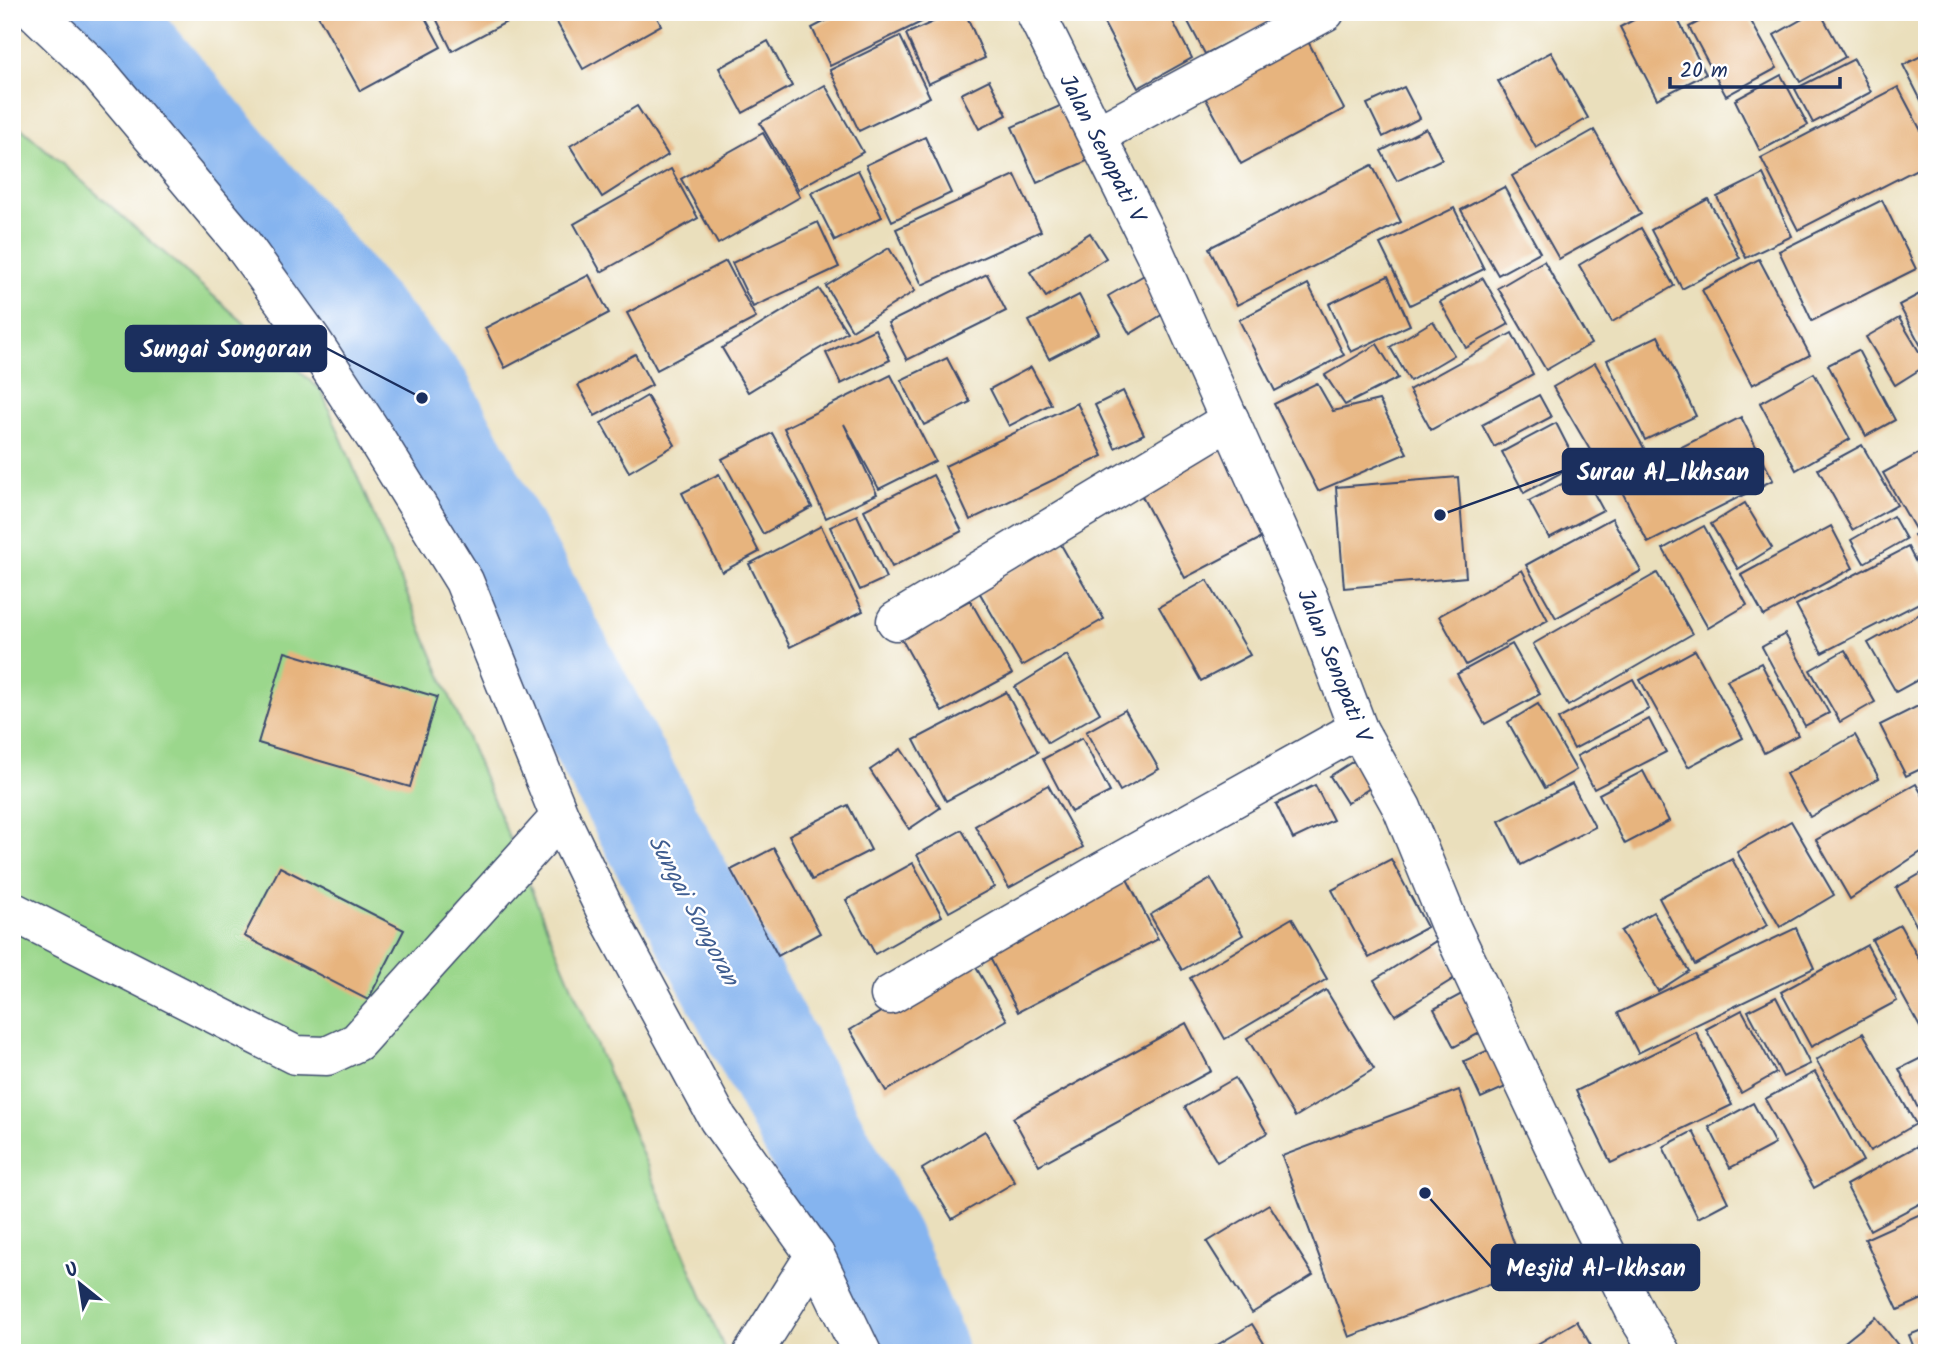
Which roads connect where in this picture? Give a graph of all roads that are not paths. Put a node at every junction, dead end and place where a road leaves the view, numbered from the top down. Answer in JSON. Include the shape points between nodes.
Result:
{"nodes":[{"id":1,"x":36,"y":12,"type":"edge"},
{"id":2,"x":1035,"y":12,"type":"edge"},
{"id":3,"x":1325,"y":12,"type":"edge"},
{"id":4,"x":1097,"y":135,"type":"junction"},
{"id":5,"x":1230,"y":420,"type":"junction"},
{"id":6,"x":897,"y":621,"type":"dead end"},
{"id":7,"x":1358,"y":729,"type":"junction"},
{"id":8,"x":560,"y":817,"type":"junction"},
{"id":9,"x":12,"y":911,"type":"edge"},
{"id":10,"x":890,"y":995,"type":"dead end"},
{"id":11,"x":815,"y":1255,"type":"junction"},
{"id":12,"x":753,"y":1353,"type":"edge"},
{"id":13,"x":862,"y":1353,"type":"edge"},
{"id":14,"x":1661,"y":1353,"type":"edge"}],
"edges":[{"from":1,"to":8,"type":"street","via":[[97,71],[240,241],[368,426],[464,581]]},
{"from":2,"to":4,"type":"street","name":"Jalan Senopati V"},
{"from":3,"to":4,"type":"street"},
{"from":4,"to":5,"type":"street","name":"Jalan Senopati V"},
{"from":5,"to":6,"type":"street"},
{"from":5,"to":7,"type":"street","name":"Jalan Senopati V","via":[[1308,596]]},
{"from":7,"to":10,"type":"street"},
{"from":7,"to":14,"type":"street","name":"Jalan Senopati V","via":[[1402,808],[1449,923],[1566,1172],[1637,1315]]},
{"from":8,"to":9,"type":"street","via":[[357,1042],[327,1055],[295,1055]]},
{"from":8,"to":11,"type":"street","via":[[718,1119]]},
{"from":11,"to":12,"type":"street"},
{"from":11,"to":13,"type":"street"}]}
